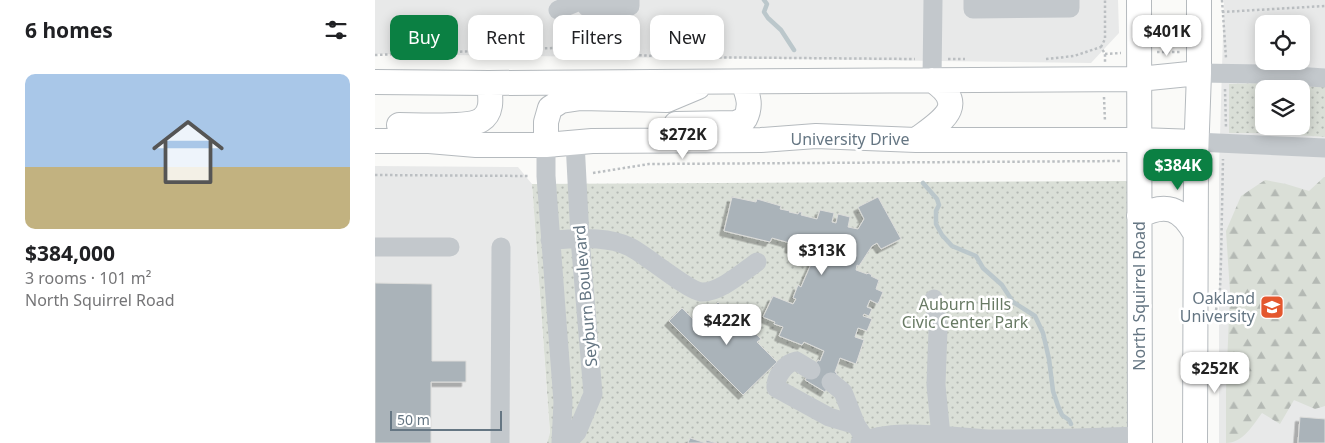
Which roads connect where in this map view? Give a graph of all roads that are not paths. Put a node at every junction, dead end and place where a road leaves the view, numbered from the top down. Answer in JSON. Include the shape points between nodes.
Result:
{"nodes":[{"id":1,"x":582,"y":0,"type":"edge"},
{"id":2,"x":630,"y":0,"type":"edge"},
{"id":3,"x":933,"y":0,"type":"edge"},
{"id":4,"x":973,"y":0,"type":"edge"},
{"id":5,"x":1070,"y":0,"type":"edge"},
{"id":6,"x":1139,"y":0,"type":"edge"},
{"id":7,"x":1199,"y":0,"type":"edge"},
{"id":8,"x":558,"y":10,"type":"dead end"},
{"id":9,"x":932,"y":70,"type":"junction"},
{"id":10,"x":1199,"y":73,"type":"junction"},
{"id":11,"x":1325,"y":78,"type":"edge"},
{"id":12,"x":1139,"y":80,"type":"junction"},
{"id":13,"x":375,"y":82,"type":"edge"},
{"id":14,"x":709,"y":82,"type":"junction"},
{"id":15,"x":743,"y":82,"type":"junction"},
{"id":16,"x":489,"y":83,"type":"junction"},
{"id":17,"x":375,"y":126,"type":"edge"},
{"id":18,"x":916,"y":140,"type":"junction"},
{"id":19,"x":1140,"y":140,"type":"junction"},
{"id":20,"x":375,"y":141,"type":"edge"},
{"id":21,"x":584,"y":142,"type":"junction"},
{"id":22,"x":1196,"y":142,"type":"junction"},
{"id":23,"x":547,"y":145,"type":"junction"},
{"id":24,"x":1325,"y":148,"type":"edge"},
{"id":25,"x":1139,"y":216,"type":"junction"},
{"id":26,"x":1195,"y":233,"type":"junction"},
{"id":27,"x":580,"y":238,"type":"junction"},
{"id":28,"x":551,"y":240,"type":"junction"},
{"id":29,"x":375,"y":246,"type":"edge"},
{"id":30,"x":449,"y":247,"type":"dead end"},
{"id":31,"x":501,"y":247,"type":"dead end"},
{"id":32,"x":757,"y":262,"type":"dead end"},
{"id":33,"x":935,"y":299,"type":"dead end"},
{"id":34,"x":811,"y":370,"type":"dead end"},
{"id":35,"x":831,"y":382,"type":"dead end"},
{"id":36,"x":861,"y":436,"type":"edge"},
{"id":37,"x":941,"y":436,"type":"junction"},
{"id":38,"x":896,"y":439,"type":"edge"},
{"id":39,"x":1055,"y":440,"type":"edge"},
{"id":40,"x":1140,"y":440,"type":"edge"},
{"id":41,"x":991,"y":441,"type":"edge"},
{"id":42,"x":500,"y":443,"type":"edge"},
{"id":43,"x":561,"y":443,"type":"edge"},
{"id":44,"x":567,"y":443,"type":"edge"},
{"id":45,"x":1195,"y":443,"type":"edge"}],
"edges":[{"from":1,"to":2,"type":"street","via":[[587,7],[630,6]]},
{"from":1,"to":8,"type":"street"},
{"from":3,"to":9,"type":"street"},
{"from":4,"to":5,"type":"street","via":[[973,9],[1070,8]]},
{"from":6,"to":12,"type":"main road","name":"North Squirrel Road"},
{"from":7,"to":10,"type":"main road"},
{"from":9,"to":12,"type":"main road"},
{"from":9,"to":15,"type":"main road"},
{"from":9,"to":18,"type":"main road","via":[[949,95],[951,110]]},
{"from":10,"to":11,"type":"street"},
{"from":10,"to":12,"type":"main road"},
{"from":10,"to":22,"type":"main road"},
{"from":12,"to":19,"type":"main road","name":"North Squirrel Road"},
{"from":13,"to":16,"type":"main road"},
{"from":14,"to":15,"type":"main road"},
{"from":14,"to":16,"type":"main road"},
{"from":14,"to":23,"type":"main road","via":[[667,100],[581,98],[561,101],[551,108],[546,122]]},
{"from":15,"to":21,"type":"main road","via":[[749,97],[749,110],[745,119],[736,123],[637,124]]},
{"from":16,"to":17,"type":"main road","via":[[491,102],[481,120],[459,125]]},
{"from":18,"to":19,"type":"main road","name":"University Drive"},
{"from":18,"to":21,"type":"main road","name":"University Drive","via":[[816,136],[761,140]]},
{"from":19,"to":22,"type":"main road","name":"University Drive"},
{"from":19,"to":25,"type":"main road","name":"North Squirrel Road"},
{"from":20,"to":23,"type":"main road","name":"University Drive"},
{"from":21,"to":23,"type":"main road","name":"University Drive"},
{"from":21,"to":27,"type":"street","name":"Seyburn Boulevard","via":[[576,176]]},
{"from":22,"to":24,"type":"street","name":"University Drive"},
{"from":22,"to":26,"type":"main road"},
{"from":23,"to":28,"type":"street","name":"Seyburn Boulevard"},
{"from":25,"to":26,"type":"main road","via":[[1157,209],[1175,210],[1184,216]]},
{"from":25,"to":40,"type":"main road","name":"North Squirrel Road"},
{"from":26,"to":45,"type":"main road"},
{"from":27,"to":28,"type":"street"},
{"from":27,"to":32,"type":"street","via":[[629,246],[701,292],[723,287]]},
{"from":27,"to":44,"type":"street","name":"Seyburn Boulevard","via":[[593,394],[577,432]]},
{"from":28,"to":43,"type":"street","name":"Seyburn Boulevard","via":[[563,402]]},
{"from":29,"to":30,"type":"street"},
{"from":31,"to":42,"type":"street"},
{"from":33,"to":37,"type":"street","via":[[939,330],[935,385]]},
{"from":34,"to":36,"type":"street","via":[[795,360],[790,362],[778,375],[776,388]]},
{"from":35,"to":36,"type":"street","via":[[843,392]]},
{"from":36,"to":38,"type":"street"},
{"from":37,"to":38,"type":"street"},
{"from":37,"to":41,"type":"street"},
{"from":39,"to":40,"type":"street"},
{"from":39,"to":41,"type":"street"}]}
